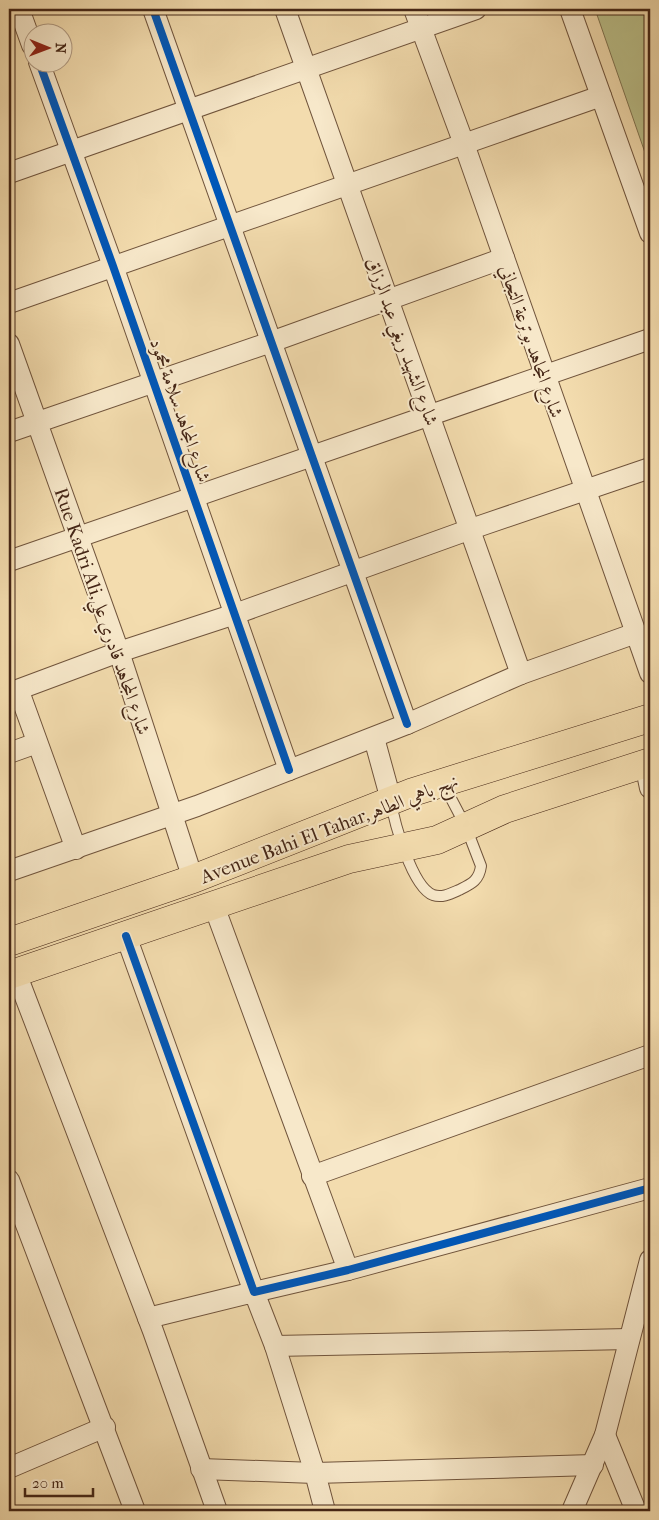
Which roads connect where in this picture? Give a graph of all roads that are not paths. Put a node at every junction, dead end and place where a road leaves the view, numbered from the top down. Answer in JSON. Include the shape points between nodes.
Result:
{"nodes":[{"id":1,"x":20,"y":9,"type":"edge"},
{"id":2,"x":153,"y":9,"type":"edge"},
{"id":3,"x":285,"y":9,"type":"edge"},
{"id":4,"x":414,"y":9,"type":"edge"},
{"id":5,"x":476,"y":9,"type":"edge"},
{"id":6,"x":570,"y":9,"type":"edge"},
{"id":7,"x":24,"y":22,"type":"edge"},
{"id":8,"x":421,"y":28,"type":"junction"},
{"id":9,"x":306,"y":68,"type":"junction"},
{"id":10,"x":43,"y":72,"type":"edge"},
{"id":11,"x":601,"y":96,"type":"junction"},
{"id":12,"x":189,"y":110,"type":"junction"},
{"id":13,"x":464,"y":144,"type":"junction"},
{"id":14,"x":71,"y":151,"type":"junction"},
{"id":15,"x":9,"y":173,"type":"edge"},
{"id":16,"x":348,"y":184,"type":"junction"},
{"id":17,"x":230,"y":225,"type":"junction"},
{"id":18,"x":650,"y":233,"type":"edge"},
{"id":19,"x":504,"y":258,"type":"junction"},
{"id":20,"x":113,"y":266,"type":"junction"},
{"id":21,"x":387,"y":300,"type":"junction"},
{"id":22,"x":9,"y":303,"type":"edge"},
{"id":23,"x":650,"y":339,"type":"edge"},
{"id":24,"x":271,"y":342,"type":"junction"},
{"id":25,"x":9,"y":344,"type":"edge"},
{"id":26,"x":545,"y":375,"type":"junction"},
{"id":27,"x":154,"y":382,"type":"junction"},
{"id":28,"x":428,"y":415,"type":"junction"},
{"id":29,"x":37,"y":423,"type":"junction"},
{"id":30,"x":9,"y":432,"type":"edge"},
{"id":31,"x":312,"y":455,"type":"junction"},
{"id":32,"x":650,"y":468,"type":"edge"},
{"id":33,"x":584,"y":490,"type":"junction"},
{"id":34,"x":195,"y":498,"type":"junction"},
{"id":35,"x":470,"y":529,"type":"junction"},
{"id":36,"x":79,"y":538,"type":"junction"},
{"id":37,"x":9,"y":561,"type":"edge"},
{"id":38,"x":353,"y":571,"type":"junction"},
{"id":39,"x":235,"y":614,"type":"junction"},
{"id":40,"x":636,"y":633,"type":"junction"},
{"id":41,"x":118,"y":652,"type":"junction"},
{"id":42,"x":650,"y":673,"type":"edge"},
{"id":43,"x":521,"y":674,"type":"junction"},
{"id":44,"x":9,"y":693,"type":"edge"},
{"id":45,"x":650,"y":718,"type":"edge"},
{"id":46,"x":407,"y":724,"type":"junction"},
{"id":47,"x":374,"y":738,"type":"junction"},
{"id":48,"x":37,"y":743,"type":"junction"},
{"id":49,"x":9,"y":753,"type":"edge"},
{"id":50,"x":289,"y":770,"type":"junction"},
{"id":51,"x":649,"y":772,"type":"edge"},
{"id":52,"x":443,"y":783,"type":"junction"},
{"id":53,"x":391,"y":800,"type":"junction"},
{"id":54,"x":173,"y":815,"type":"junction"},
{"id":55,"x":466,"y":826,"type":"junction"},
{"id":56,"x":403,"y":848,"type":"junction"},
{"id":57,"x":76,"y":849,"type":"junction"},
{"id":58,"x":9,"y":871,"type":"edge"},
{"id":59,"x":193,"y":879,"type":"junction"},
{"id":60,"x":214,"y":906,"type":"junction"},
{"id":61,"x":126,"y":936,"type":"junction"},
{"id":62,"x":9,"y":942,"type":"edge"},
{"id":63,"x":12,"y":974,"type":"edge"},
{"id":64,"x":650,"y":1055,"type":"edge"},
{"id":65,"x":312,"y":1176,"type":"junction"},
{"id":66,"x":9,"y":1180,"type":"edge"},
{"id":67,"x":650,"y":1188,"type":"edge"},
{"id":68,"x":650,"y":1260,"type":"edge"},
{"id":69,"x":348,"y":1270,"type":"junction"},
{"id":70,"x":254,"y":1292,"type":"junction"},
{"id":71,"x":148,"y":1318,"type":"junction"},
{"id":72,"x":628,"y":1339,"type":"junction"},
{"id":73,"x":275,"y":1346,"type":"junction"},
{"id":74,"x":105,"y":1427,"type":"junction"},
{"id":75,"x":605,"y":1435,"type":"junction"},
{"id":76,"x":593,"y":1465,"type":"junction"},
{"id":77,"x":9,"y":1468,"type":"edge"},
{"id":78,"x":201,"y":1469,"type":"junction"},
{"id":79,"x":315,"y":1473,"type":"junction"},
{"id":80,"x":135,"y":1511,"type":"edge"},
{"id":81,"x":217,"y":1511,"type":"edge"},
{"id":82,"x":325,"y":1511,"type":"edge"},
{"id":83,"x":572,"y":1511,"type":"edge"},
{"id":84,"x":636,"y":1511,"type":"edge"}],
"edges":[{"from":1,"to":7,"type":"street"},
{"from":2,"to":12,"type":"street"},
{"from":3,"to":9,"type":"street","name":"شارع الشهيد ريغي عبد الرزاق"},
{"from":4,"to":8,"type":"street","name":"شارع المجاهد بوترعة التجاني"},
{"from":5,"to":8,"type":"street"},
{"from":6,"to":11,"type":"street"},
{"from":8,"to":9,"type":"street"},
{"from":8,"to":13,"type":"street","name":"شارع المجاهد بوترعة التجاني"},
{"from":9,"to":12,"type":"street"},
{"from":9,"to":16,"type":"street","name":"شارع الشهيد ريغي عبد الرزاق"},
{"from":10,"to":14,"type":"street","name":"شارع المجاهد سلامة محمود"},
{"from":11,"to":13,"type":"street"},
{"from":11,"to":18,"type":"street"},
{"from":12,"to":14,"type":"street"},
{"from":12,"to":17,"type":"street"},
{"from":13,"to":16,"type":"street"},
{"from":13,"to":19,"type":"street","name":"شارع المجاهد بوترعة التجاني"},
{"from":14,"to":15,"type":"street"},
{"from":14,"to":20,"type":"street","name":"شارع المجاهد سلامة محمود"},
{"from":16,"to":17,"type":"street"},
{"from":16,"to":21,"type":"street","name":"شارع الشهيد ريغي عبد الرزاق"},
{"from":17,"to":20,"type":"street"},
{"from":17,"to":24,"type":"street"},
{"from":19,"to":21,"type":"street"},
{"from":19,"to":26,"type":"street","name":"شارع المجاهد بوترعة التجاني"},
{"from":20,"to":22,"type":"street"},
{"from":20,"to":27,"type":"street","name":"شارع المجاهد سلامة محمود"},
{"from":21,"to":24,"type":"street"},
{"from":21,"to":28,"type":"street","name":"شارع الشهيد ريغي عبد الرزاق"},
{"from":23,"to":26,"type":"street"},
{"from":24,"to":27,"type":"street"},
{"from":24,"to":31,"type":"street"},
{"from":25,"to":29,"type":"street","name":"Rue Kadri Ali,شارع المجاهد قادري علي"},
{"from":26,"to":28,"type":"street"},
{"from":26,"to":33,"type":"street","name":"شارع المجاهد بوترعة التجاني"},
{"from":27,"to":29,"type":"street"},
{"from":27,"to":34,"type":"street","name":"شارع المجاهد سلامة محمود"},
{"from":28,"to":31,"type":"street"},
{"from":28,"to":35,"type":"street","name":"شارع الشهيد ريغي عبد الرزاق"},
{"from":29,"to":30,"type":"street"},
{"from":29,"to":36,"type":"street","name":"Rue Kadri Ali,شارع المجاهد قادري علي"},
{"from":31,"to":34,"type":"street"},
{"from":31,"to":38,"type":"street"},
{"from":32,"to":33,"type":"street"},
{"from":33,"to":35,"type":"street"},
{"from":33,"to":40,"type":"street","name":"شارع المجاهد بوترعة التجاني"},
{"from":34,"to":36,"type":"street"},
{"from":34,"to":39,"type":"street","name":"شارع المجاهد سلامة محمود"},
{"from":35,"to":38,"type":"street"},
{"from":35,"to":43,"type":"street","name":"شارع الشهيد ريغي عبد الرزاق"},
{"from":36,"to":37,"type":"street"},
{"from":36,"to":41,"type":"street","name":"Rue Kadri Ali,شارع المجاهد قادري علي"},
{"from":38,"to":39,"type":"street"},
{"from":38,"to":46,"type":"street"},
{"from":39,"to":41,"type":"street"},
{"from":39,"to":50,"type":"street","name":"شارع المجاهد سلامة محمود"},
{"from":40,"to":42,"type":"street","name":"شارع المجاهد بوترعة التجاني"},
{"from":40,"to":43,"type":"street"},
{"from":41,"to":44,"type":"street"},
{"from":41,"to":54,"type":"street","name":"Rue Kadri Ali,شارع المجاهد قادري علي"},
{"from":43,"to":46,"type":"street"},
{"from":44,"to":48,"type":"street","via":[[21,696]]},
{"from":45,"to":52,"type":"main road","name":"Avenue Bahi El Tahar,نهج باهي الطاهر"},
{"from":46,"to":47,"type":"street"},
{"from":47,"to":50,"type":"street"},
{"from":47,"to":53,"type":"street"},
{"from":48,"to":49,"type":"street"},
{"from":48,"to":57,"type":"street"},
{"from":50,"to":54,"type":"street"},
{"from":51,"to":55,"type":"main road","name":"Avenue Bahi El Tahar,نهج باهي الطاهر","via":[[505,809]]},
{"from":52,"to":53,"type":"main road","name":"Avenue Bahi El Tahar,نهج باهي الطاهر"},
{"from":52,"to":55,"type":"lane"},
{"from":53,"to":56,"type":"lane"},
{"from":53,"to":59,"type":"main road","name":"Avenue Bahi El Tahar,نهج باهي الطاهر"},
{"from":54,"to":57,"type":"street"},
{"from":54,"to":59,"type":"street","name":"Rue Kadri Ali,شارع المجاهد قادري علي"},
{"from":55,"to":56,"type":"main road","name":"Avenue Bahi El Tahar,نهج باهي الطاهر","via":[[437,840]]},
{"from":55,"to":56,"type":"lane","via":[[480,861],[480,873],[472,884],[446,896],[432,895],[422,887]]},
{"from":56,"to":60,"type":"main road","name":"Avenue Bahi El Tahar,نهج باهي الطاهر","via":[[349,859]]},
{"from":57,"to":58,"type":"street"},
{"from":59,"to":62,"type":"main road","name":"Avenue Bahi El Tahar,نهج باهي الطاهر"},
{"from":60,"to":61,"type":"main road","name":"Avenue Bahi El Tahar,نهج باهي الطاهر"},
{"from":60,"to":65,"type":"street"},
{"from":61,"to":63,"type":"main road","name":"Avenue Bahi El Tahar,نهج باهي الطاهر"},
{"from":61,"to":70,"type":"street"},
{"from":63,"to":71,"type":"street"},
{"from":64,"to":65,"type":"street"},
{"from":65,"to":69,"type":"street"},
{"from":66,"to":74,"type":"street"},
{"from":67,"to":69,"type":"street"},
{"from":68,"to":72,"type":"street"},
{"from":69,"to":70,"type":"street"},
{"from":70,"to":71,"type":"street"},
{"from":70,"to":73,"type":"street"},
{"from":71,"to":78,"type":"street"},
{"from":72,"to":73,"type":"street"},
{"from":72,"to":75,"type":"street"},
{"from":73,"to":79,"type":"street"},
{"from":74,"to":77,"type":"street"},
{"from":74,"to":80,"type":"street"},
{"from":75,"to":76,"type":"street"},
{"from":75,"to":84,"type":"street"},
{"from":76,"to":79,"type":"street"},
{"from":76,"to":83,"type":"street"},
{"from":78,"to":79,"type":"street"},
{"from":78,"to":81,"type":"street"},
{"from":79,"to":82,"type":"street"}]}
